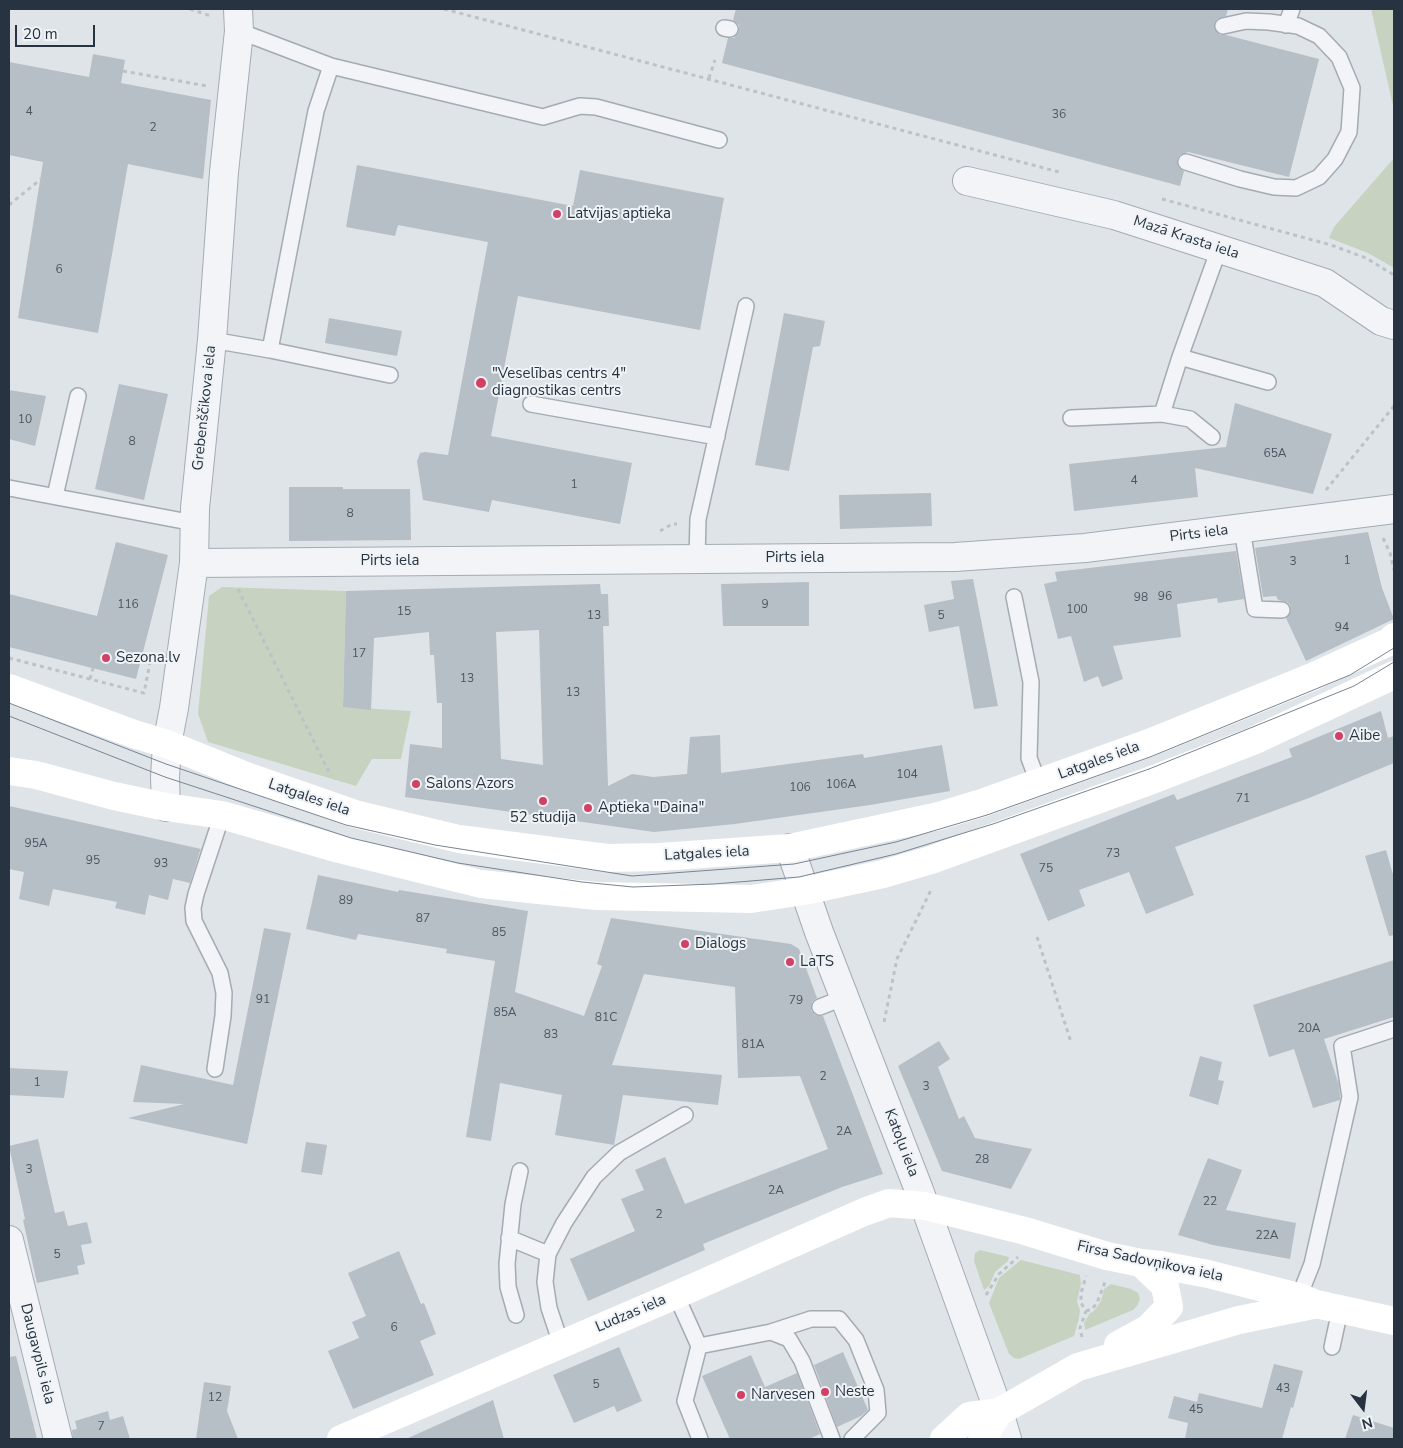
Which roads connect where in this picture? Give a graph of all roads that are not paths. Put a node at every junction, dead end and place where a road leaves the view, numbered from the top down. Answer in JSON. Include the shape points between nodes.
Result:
{"nodes":[{"id":1,"x":1292,"y":9,"type":"edge"},
{"id":2,"x":239,"y":20,"type":"edge"},
{"id":3,"x":1286,"y":25,"type":"junction"},
{"id":4,"x":1223,"y":26,"type":"dead end"},
{"id":5,"x":331,"y":66,"type":"junction"},
{"id":6,"x":719,"y":140,"type":"dead end"},
{"id":7,"x":1186,"y":162,"type":"dead end"},
{"id":8,"x":966,"y":181,"type":"dead end"},
{"id":9,"x":1219,"y":249,"type":"junction"},
{"id":10,"x":746,"y":306,"type":"dead end"},
{"id":11,"x":1394,"y":325,"type":"edge"},
{"id":12,"x":212,"y":340,"type":"junction"},
{"id":13,"x":270,"y":350,"type":"junction"},
{"id":14,"x":1180,"y":357,"type":"junction"},
{"id":15,"x":390,"y":375,"type":"dead end"},
{"id":16,"x":1268,"y":382,"type":"dead end"},
{"id":17,"x":78,"y":396,"type":"dead end"},
{"id":18,"x":531,"y":404,"type":"dead end"},
{"id":19,"x":1162,"y":414,"type":"junction"},
{"id":20,"x":1071,"y":418,"type":"dead end"},
{"id":21,"x":718,"y":437,"type":"junction"},
{"id":22,"x":1212,"y":437,"type":"dead end"},
{"id":23,"x":9,"y":488,"type":"edge"},
{"id":24,"x":55,"y":496,"type":"junction"},
{"id":25,"x":1382,"y":510,"type":"edge"},
{"id":26,"x":194,"y":523,"type":"junction"},
{"id":27,"x":1242,"y":529,"type":"junction"},
{"id":28,"x":697,"y":559,"type":"junction"},
{"id":29,"x":194,"y":563,"type":"junction"},
{"id":30,"x":1014,"y":597,"type":"dead end"},
{"id":31,"x":1282,"y":610,"type":"dead end"},
{"id":32,"x":1394,"y":637,"type":"edge"},
{"id":33,"x":1394,"y":675,"type":"edge"},
{"id":34,"x":9,"y":688,"type":"edge"},
{"id":35,"x":167,"y":744,"type":"junction"},
{"id":36,"x":9,"y":771,"type":"edge"},
{"id":37,"x":1036,"y":774,"type":"dead end"},
{"id":38,"x":166,"y":807,"type":"junction"},
{"id":39,"x":222,"y":815,"type":"junction"},
{"id":40,"x":790,"y":848,"type":"junction"},
{"id":41,"x":804,"y":891,"type":"junction"},
{"id":42,"x":845,"y":997,"type":"junction"},
{"id":43,"x":820,"y":1007,"type":"dead end"},
{"id":44,"x":1394,"y":1029,"type":"edge"},
{"id":45,"x":215,"y":1069,"type":"dead end"},
{"id":46,"x":685,"y":1115,"type":"dead end"},
{"id":47,"x":520,"y":1171,"type":"dead end"},
{"id":48,"x":925,"y":1206,"type":"junction"},
{"id":49,"x":509,"y":1238,"type":"junction"},
{"id":50,"x":9,"y":1240,"type":"edge"},
{"id":51,"x":548,"y":1254,"type":"junction"},
{"id":52,"x":1141,"y":1263,"type":"junction"},
{"id":53,"x":676,"y":1295,"type":"junction"},
{"id":54,"x":1318,"y":1304,"type":"junction"},
{"id":55,"x":516,"y":1315,"type":"dead end"},
{"id":56,"x":1394,"y":1322,"type":"edge"},
{"id":57,"x":771,"y":1332,"type":"junction"},
{"id":58,"x":561,"y":1344,"type":"junction"},
{"id":59,"x":698,"y":1346,"type":"junction"},
{"id":60,"x":1332,"y":1347,"type":"dead end"},
{"id":61,"x":1078,"y":1367,"type":"junction"},
{"id":62,"x":1000,"y":1412,"type":"junction"},
{"id":63,"x":58,"y":1439,"type":"edge"},
{"id":64,"x":341,"y":1439,"type":"edge"},
{"id":65,"x":700,"y":1439,"type":"edge"},
{"id":66,"x":832,"y":1439,"type":"edge"},
{"id":67,"x":852,"y":1439,"type":"edge"},
{"id":68,"x":944,"y":1439,"type":"edge"},
{"id":69,"x":982,"y":1439,"type":"edge"},
{"id":70,"x":1007,"y":1439,"type":"edge"}],
"edges":[{"from":1,"to":3,"type":"lane"},
{"from":2,"to":5,"type":"lane"},
{"from":2,"to":12,"type":"street","name":"Grebenščikova iela"},
{"from":3,"to":4,"type":"lane","via":[[1246,21]]},
{"from":3,"to":7,"type":"lane","via":[[1298,26],[1319,36],[1339,57],[1352,88],[1349,132],[1335,159],[1319,177],[1296,188],[1248,181]]},
{"from":5,"to":6,"type":"lane","via":[[543,117],[580,106],[596,107]]},
{"from":5,"to":13,"type":"lane","via":[[316,111]]},
{"from":8,"to":9,"type":"street","name":"Mazā Krasta iela","via":[[1114,215]]},
{"from":9,"to":11,"type":"street","name":"Mazā Krasta iela","via":[[1325,283],[1381,321]]},
{"from":9,"to":14,"type":"lane"},
{"from":10,"to":21,"type":"lane"},
{"from":12,"to":13,"type":"lane"},
{"from":12,"to":26,"type":"street","name":"Grebenščikova iela"},
{"from":13,"to":15,"type":"lane"},
{"from":14,"to":16,"type":"lane"},
{"from":14,"to":19,"type":"lane"},
{"from":17,"to":24,"type":"lane"},
{"from":18,"to":21,"type":"lane"},
{"from":19,"to":20,"type":"lane"},
{"from":19,"to":22,"type":"lane","via":[[1190,419]]},
{"from":21,"to":28,"type":"lane","via":[[698,519]]},
{"from":23,"to":24,"type":"lane"},
{"from":24,"to":26,"type":"lane"},
{"from":25,"to":27,"type":"street","name":"Pirts iela"},
{"from":26,"to":29,"type":"street","name":"Grebenščikova iela"},
{"from":27,"to":28,"type":"street","name":"Pirts iela","via":[[1085,548],[955,557]]},
{"from":27,"to":31,"type":"lane","via":[[1255,609]]},
{"from":28,"to":29,"type":"street","name":"Pirts iela"},
{"from":29,"to":35,"type":"street","name":"Grebenščikova iela"},
{"from":30,"to":37,"type":"lane","via":[[1031,682],[1029,758]]},
{"from":32,"to":40,"type":"street","name":"Latgales iela","via":[[1312,677],[1149,743],[982,803],[910,823]]},
{"from":33,"to":41,"type":"street","via":[[1253,741],[1152,780],[931,860]]},
{"from":34,"to":35,"type":"street","name":"Latgales iela"},
{"from":35,"to":38,"type":"street","name":"Grebenščikova iela"},
{"from":35,"to":40,"type":"street","name":"Latgales iela","via":[[355,814],[458,839],[607,858]]},
{"from":36,"to":38,"type":"street"},
{"from":38,"to":39,"type":"street"},
{"from":39,"to":41,"type":"street","via":[[339,849],[481,884],[597,896],[752,898]]},
{"from":39,"to":45,"type":"lane","via":[[193,908],[194,921],[220,973],[224,994]]},
{"from":40,"to":41,"type":"street","name":"Katoļu iela"},
{"from":41,"to":42,"type":"street","name":"Katoļu iela"},
{"from":42,"to":43,"type":"lane"},
{"from":42,"to":48,"type":"street","name":"Katoļu iela"},
{"from":44,"to":54,"type":"lane","via":[[1342,1046],[1350,1097],[1312,1264]]},
{"from":46,"to":51,"type":"lane","via":[[619,1153],[594,1177]]},
{"from":47,"to":49,"type":"lane"},
{"from":48,"to":52,"type":"street","name":"Firsa Sadovņikova iela"},
{"from":48,"to":53,"type":"street","name":"Ludzas iela","via":[[889,1203]]},
{"from":48,"to":62,"type":"street","name":"Katoļu iela"},
{"from":49,"to":51,"type":"lane"},
{"from":49,"to":55,"type":"lane","via":[[508,1287]]},
{"from":50,"to":63,"type":"street","name":"Daugavpils iela"},
{"from":51,"to":58,"type":"lane","via":[[545,1282],[549,1308]]},
{"from":52,"to":54,"type":"street","name":"Firsa Sadovņikova iela","via":[[1208,1274]]},
{"from":52,"to":61,"type":"street","via":[[1165,1286],[1169,1307],[1149,1328]]},
{"from":53,"to":58,"type":"street","name":"Ludzas iela"},
{"from":53,"to":59,"type":"lane"},
{"from":54,"to":56,"type":"street","name":"Firsa Sadovņikova iela"},
{"from":54,"to":60,"type":"lane"},
{"from":54,"to":61,"type":"street","name":"Firsa Sadovņikova iela","via":[[1239,1320]]},
{"from":57,"to":59,"type":"lane"},
{"from":57,"to":66,"type":"lane","via":[[789,1339],[802,1361]]},
{"from":57,"to":67,"type":"lane","via":[[811,1320],[839,1319],[856,1340],[876,1390],[878,1413]]},
{"from":58,"to":64,"type":"street","name":"Ludzas iela"},
{"from":59,"to":65,"type":"lane","via":[[685,1401]]},
{"from":61,"to":62,"type":"street","name":"Firsa Sadovņikova iela"},
{"from":62,"to":68,"type":"street","via":[[969,1416]]},
{"from":62,"to":69,"type":"street"},
{"from":62,"to":70,"type":"street","name":"Katoļu iela"}]}
